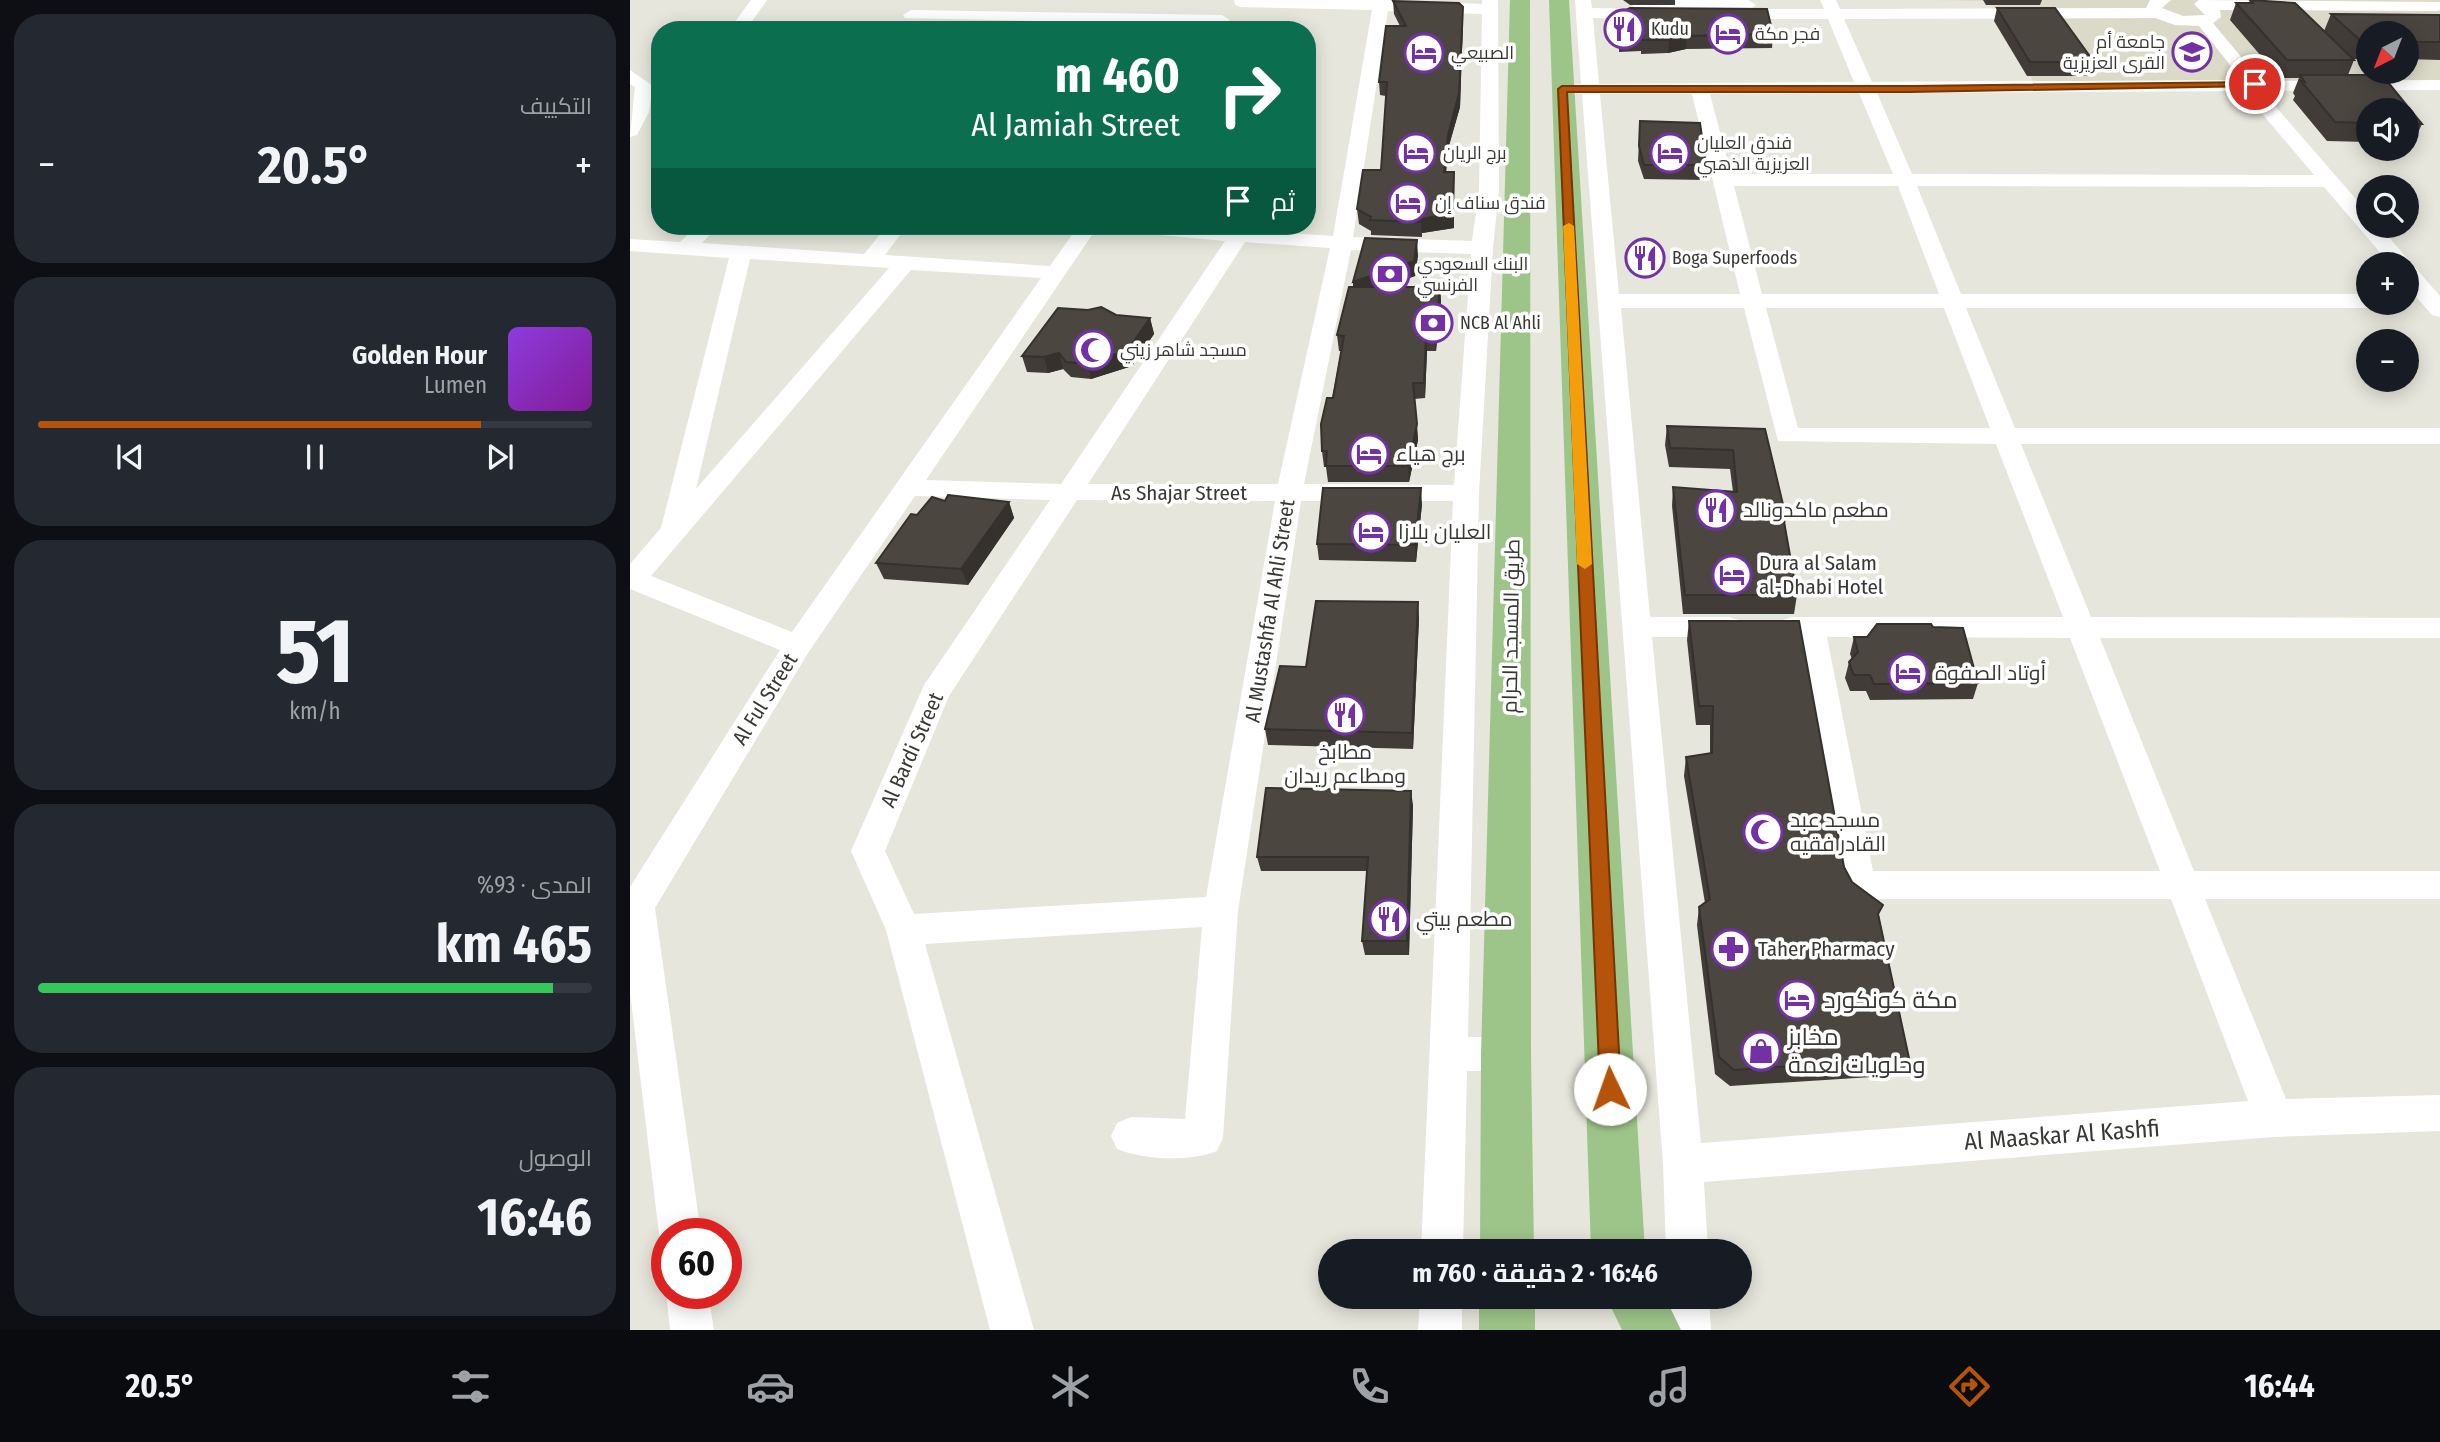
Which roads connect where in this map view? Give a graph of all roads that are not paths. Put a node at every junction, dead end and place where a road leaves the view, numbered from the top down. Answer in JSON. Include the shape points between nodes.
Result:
{"nodes":[{"id":1,"x":759,"y":0,"type":"edge"},
{"id":2,"x":921,"y":0,"type":"edge"},
{"id":3,"x":1055,"y":0,"type":"edge"},
{"id":4,"x":2186,"y":0,"type":"edge"},
{"id":5,"x":1242,"y":1,"type":"edge"},
{"id":6,"x":2061,"y":2,"type":"edge"},
{"id":7,"x":1381,"y":3,"type":"edge"},
{"id":8,"x":1504,"y":3,"type":"edge"},
{"id":9,"x":1919,"y":3,"type":"edge"},
{"id":10,"x":1577,"y":5,"type":"edge"},
{"id":11,"x":1831,"y":6,"type":"edge"},
{"id":12,"x":2158,"y":6,"type":"edge"},
{"id":13,"x":2439,"y":8,"type":"edge"},
{"id":14,"x":2207,"y":13,"type":"junction"},
{"id":15,"x":911,"y":15,"type":"junction"},
{"id":16,"x":1042,"y":15,"type":"junction"},
{"id":17,"x":1071,"y":16,"type":"junction"},
{"id":18,"x":744,"y":21,"type":"edge"},
{"id":19,"x":905,"y":21,"type":"edge"},
{"id":20,"x":1067,"y":21,"type":"edge"},
{"id":21,"x":1153,"y":21,"type":"edge"},
{"id":22,"x":1223,"y":21,"type":"edge"},
{"id":23,"x":2184,"y":21,"type":"junction"},
{"id":24,"x":2419,"y":69,"type":"edge"},
{"id":25,"x":2440,"y":69,"type":"edge"},
{"id":26,"x":630,"y":75,"type":"edge"},
{"id":27,"x":2244,"y":84,"type":"junction"},
{"id":28,"x":2440,"y":85,"type":"edge"},
{"id":29,"x":1577,"y":89,"type":"junction"},
{"id":30,"x":1700,"y":89,"type":"junction"},
{"id":31,"x":1866,"y":89,"type":"junction"},
{"id":32,"x":630,"y":131,"type":"edge"},
{"id":33,"x":1504,"y":168,"type":"junction"},
{"id":34,"x":1723,"y":180,"type":"junction"},
{"id":35,"x":1905,"y":180,"type":"junction"},
{"id":36,"x":2329,"y":181,"type":"junction"},
{"id":37,"x":699,"y":235,"type":"edge"},
{"id":38,"x":890,"y":235,"type":"edge"},
{"id":39,"x":1082,"y":235,"type":"edge"},
{"id":40,"x":1226,"y":235,"type":"edge"},
{"id":41,"x":1239,"y":236,"type":"junction"},
{"id":42,"x":1342,"y":243,"type":"junction"},
{"id":43,"x":630,"y":245,"type":"edge"},
{"id":44,"x":686,"y":248,"type":"junction"},
{"id":45,"x":1482,"y":248,"type":"junction"},
{"id":46,"x":741,"y":252,"type":"junction"},
{"id":47,"x":2391,"y":252,"type":"edge"},
{"id":48,"x":870,"y":261,"type":"junction"},
{"id":49,"x":907,"y":261,"type":"junction"},
{"id":50,"x":1587,"y":269,"type":"junction"},
{"id":51,"x":1057,"y":273,"type":"junction"},
{"id":52,"x":2419,"y":285,"type":"edge"},
{"id":53,"x":1607,"y":301,"type":"junction"},
{"id":54,"x":1754,"y":301,"type":"junction"},
{"id":55,"x":1952,"y":301,"type":"junction"},
{"id":56,"x":2356,"y":301,"type":"edge"},
{"id":57,"x":2419,"y":302,"type":"edge"},
{"id":58,"x":2437,"y":304,"type":"edge"},
{"id":59,"x":2005,"y":436,"type":"junction"},
{"id":60,"x":2440,"y":436,"type":"edge"},
{"id":61,"x":908,"y":488,"type":"junction"},
{"id":62,"x":1069,"y":492,"type":"junction"},
{"id":63,"x":1289,"y":493,"type":"junction"},
{"id":64,"x":1466,"y":493,"type":"junction"},
{"id":65,"x":673,"y":531,"type":"junction"},
{"id":66,"x":631,"y":579,"type":"edge"},
{"id":67,"x":1637,"y":627,"type":"junction"},
{"id":68,"x":1811,"y":628,"type":"junction"},
{"id":69,"x":2081,"y":628,"type":"junction"},
{"id":70,"x":2440,"y":628,"type":"edge"},
{"id":71,"x":798,"y":646,"type":"junction"},
{"id":72,"x":2182,"y":885,"type":"junction"},
{"id":73,"x":2440,"y":885,"type":"edge"},
{"id":74,"x":1221,"y":911,"type":"junction"},
{"id":75,"x":904,"y":930,"type":"junction"},
{"id":76,"x":1448,"y":1054,"type":"junction"},
{"id":77,"x":1506,"y":1054,"type":"junction"},
{"id":78,"x":2440,"y":1113,"type":"edge"},
{"id":79,"x":2274,"y":1118,"type":"junction"},
{"id":80,"x":1131,"y":1136,"type":"dead end"},
{"id":81,"x":1684,"y":1164,"type":"junction"},
{"id":82,"x":678,"y":1218,"type":"edge"},
{"id":83,"x":1442,"y":1239,"type":"edge"},
{"id":84,"x":1507,"y":1239,"type":"edge"},
{"id":85,"x":1618,"y":1239,"type":"edge"},
{"id":86,"x":1686,"y":1239,"type":"edge"},
{"id":87,"x":690,"y":1309,"type":"edge"},
{"id":88,"x":1441,"y":1309,"type":"edge"},
{"id":89,"x":1507,"y":1309,"type":"edge"},
{"id":90,"x":1621,"y":1309,"type":"edge"},
{"id":91,"x":1641,"y":1309,"type":"edge"},
{"id":92,"x":1688,"y":1309,"type":"edge"},
{"id":93,"x":692,"y":1330,"type":"edge"},
{"id":94,"x":1012,"y":1330,"type":"edge"},
{"id":95,"x":1440,"y":1330,"type":"edge"},
{"id":96,"x":1507,"y":1330,"type":"edge"},
{"id":97,"x":1622,"y":1330,"type":"edge"},
{"id":98,"x":1653,"y":1330,"type":"edge"},
{"id":99,"x":1689,"y":1330,"type":"edge"}],
"edges":[{"from":1,"to":18,"type":"street"},
{"from":2,"to":15,"type":"street"},
{"from":3,"to":16,"type":"street"},
{"from":4,"to":14,"type":"street"},
{"from":5,"to":7,"type":"street"},
{"from":5,"to":22,"type":"street"},
{"from":6,"to":9,"type":"street"},
{"from":6,"to":12,"type":"street"},
{"from":7,"to":8,"type":"street"},
{"from":7,"to":42,"type":"street","name":"Al Mustashfa Al Ahli Street"},
{"from":8,"to":29,"type":"main road","via":[[1531,13],[1531,75],[1544,85]]},
{"from":8,"to":33,"type":"main road","name":"طريق المسجد الحرام"},
{"from":9,"to":11,"type":"street"},
{"from":10,"to":11,"type":"street"},
{"from":10,"to":29,"type":"main road"},
{"from":11,"to":12,"type":"street"},
{"from":11,"to":31,"type":"street"},
{"from":12,"to":23,"type":"street"},
{"from":13,"to":14,"type":"street"},
{"from":13,"to":14,"type":"street","via":[[2300,19]]},
{"from":14,"to":23,"type":"street"},
{"from":14,"to":27,"type":"street"},
{"from":15,"to":16,"type":"street"},
{"from":15,"to":19,"type":"street"},
{"from":16,"to":17,"type":"street"},
{"from":17,"to":20,"type":"street"},
{"from":17,"to":21,"type":"street"},
{"from":23,"to":27,"type":"street"},
{"from":24,"to":25,"type":"street"},
{"from":26,"to":32,"type":"street","via":[[644,86],[640,112]]},
{"from":27,"to":28,"type":"street"},
{"from":27,"to":31,"type":"street"},
{"from":27,"to":36,"type":"street"},
{"from":29,"to":30,"type":"street"},
{"from":29,"to":50,"type":"main road"},
{"from":30,"to":31,"type":"street"},
{"from":30,"to":34,"type":"street"},
{"from":31,"to":35,"type":"street"},
{"from":33,"to":45,"type":"street"},
{"from":33,"to":77,"type":"main road","name":"طريق المسجد الحرام"},
{"from":34,"to":35,"type":"street"},
{"from":34,"to":54,"type":"street"},
{"from":35,"to":36,"type":"street"},
{"from":35,"to":55,"type":"street"},
{"from":36,"to":47,"type":"street"},
{"from":37,"to":44,"type":"street"},
{"from":38,"to":48,"type":"street"},
{"from":39,"to":51,"type":"street","name":"Al Ful Street"},
{"from":40,"to":41,"type":"street"},
{"from":41,"to":42,"type":"street"},
{"from":41,"to":62,"type":"street","name":"Al Bardi Street"},
{"from":42,"to":45,"type":"street"},
{"from":42,"to":63,"type":"street","name":"Al Mustashfa Al Ahli Street"},
{"from":43,"to":44,"type":"street"},
{"from":44,"to":46,"type":"street"},
{"from":45,"to":64,"type":"street"},
{"from":46,"to":48,"type":"street"},
{"from":46,"to":65,"type":"street"},
{"from":48,"to":49,"type":"street"},
{"from":49,"to":51,"type":"street"},
{"from":49,"to":65,"type":"street"},
{"from":50,"to":53,"type":"street"},
{"from":50,"to":85,"type":"main road"},
{"from":51,"to":61,"type":"street","name":"Al Ful Street"},
{"from":52,"to":58,"type":"street"},
{"from":53,"to":54,"type":"street"},
{"from":53,"to":67,"type":"street"},
{"from":54,"to":55,"type":"street"},
{"from":54,"to":59,"type":"street","via":[[1787,436]]},
{"from":55,"to":56,"type":"street"},
{"from":55,"to":59,"type":"street"},
{"from":57,"to":58,"type":"street"},
{"from":59,"to":60,"type":"street"},
{"from":59,"to":69,"type":"street"},
{"from":61,"to":62,"type":"street","name":"As Shajar Street"},
{"from":61,"to":71,"type":"street","name":"Al Ful Street"},
{"from":62,"to":63,"type":"street","name":"As Shajar Street"},
{"from":62,"to":75,"type":"street","name":"Al Bardi Street","via":[[935,693],[868,850]]},
{"from":63,"to":64,"type":"street","name":"As Shajar Street"},
{"from":63,"to":74,"type":"street","name":"Al Mustashfa Al Ahli Street"},
{"from":64,"to":76,"type":"street"},
{"from":65,"to":66,"type":"street"},
{"from":66,"to":71,"type":"street"},
{"from":67,"to":68,"type":"street"},
{"from":67,"to":81,"type":"street"},
{"from":68,"to":69,"type":"street"},
{"from":68,"to":72,"type":"street","via":[[1859,885]]},
{"from":69,"to":70,"type":"street"},
{"from":69,"to":72,"type":"street"},
{"from":71,"to":82,"type":"street","name":"Al Ful Street","via":[[637,906]]},
{"from":72,"to":73,"type":"street"},
{"from":72,"to":79,"type":"street"},
{"from":74,"to":75,"type":"street"},
{"from":74,"to":80,"type":"street","name":"Al Mustashfa Al Ahli Street","via":[[1203,1138]]},
{"from":75,"to":94,"type":"street","name":"Al Bardi Street"},
{"from":76,"to":77,"type":"street"},
{"from":76,"to":83,"type":"street"},
{"from":77,"to":84,"type":"main road","name":"طريق المسجد الحرام"},
{"from":78,"to":79,"type":"street","name":"Al Maaskar Al Kashfi"},
{"from":79,"to":81,"type":"street","name":"Al Maaskar Al Kashfi"},
{"from":81,"to":86,"type":"street"},
{"from":87,"to":93,"type":"street"},
{"from":88,"to":95,"type":"street"},
{"from":89,"to":96,"type":"main road"},
{"from":90,"to":97,"type":"main road"},
{"from":91,"to":98,"type":"main road"},
{"from":92,"to":99,"type":"street"}]}
